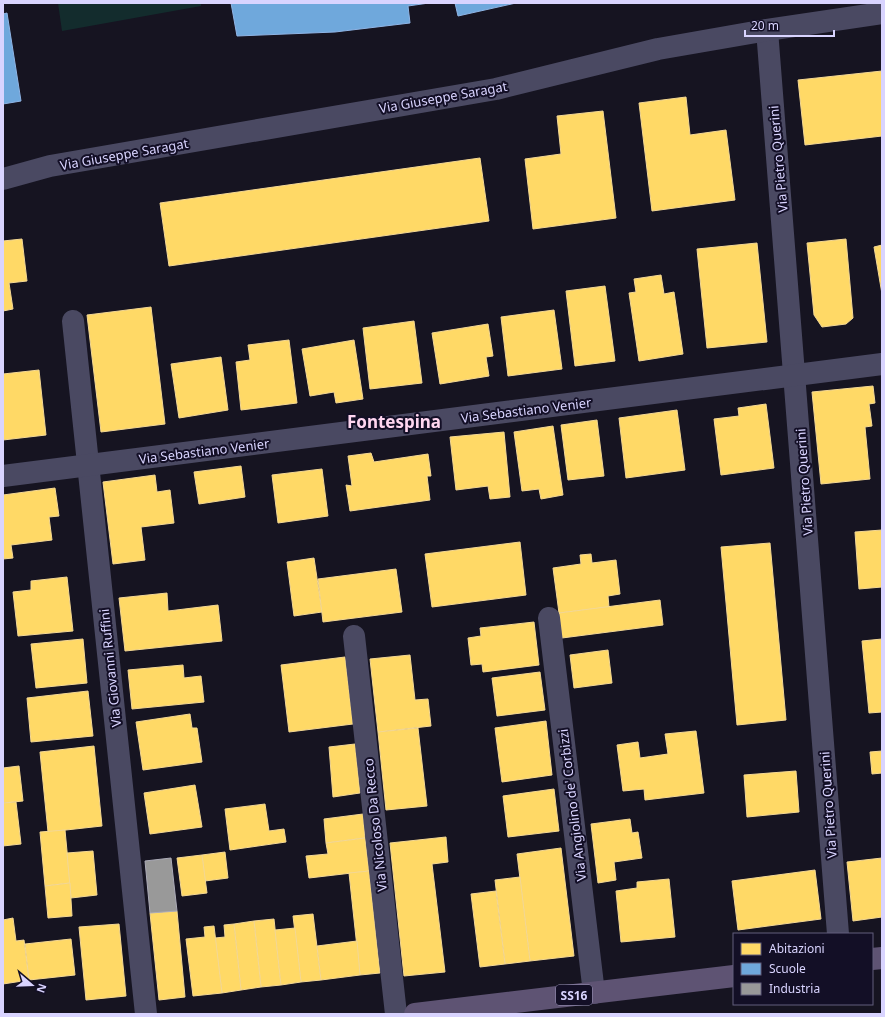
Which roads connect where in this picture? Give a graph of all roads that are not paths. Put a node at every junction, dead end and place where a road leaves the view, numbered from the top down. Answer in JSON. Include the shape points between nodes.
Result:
{"nodes":[{"id":1,"x":882,"y":13,"type":"edge"},
{"id":2,"x":767,"y":30,"type":"junction"},
{"id":3,"x":3,"y":179,"type":"edge"},
{"id":4,"x":73,"y":321,"type":"dead end"},
{"id":5,"x":882,"y":364,"type":"edge"},
{"id":6,"x":796,"y":376,"type":"junction"},
{"id":7,"x":88,"y":466,"type":"junction"},
{"id":8,"x":3,"y":476,"type":"edge"},
{"id":9,"x":549,"y":618,"type":"dead end"},
{"id":10,"x":354,"y":636,"type":"dead end"},
{"id":11,"x":838,"y":933,"type":"edge"},
{"id":12,"x":733,"y":976,"type":"edge"},
{"id":13,"x":594,"y":993,"type":"junction"},
{"id":14,"x":146,"y":1014,"type":"edge"},
{"id":15,"x":396,"y":1014,"type":"edge"},
{"id":16,"x":415,"y":1014,"type":"edge"}],
"edges":[{"from":1,"to":2,"type":"street","name":"Via Giuseppe Saragat"},
{"from":2,"to":3,"type":"street","name":"Via Giuseppe Saragat","via":[[658,49],[496,89],[50,166]]},
{"from":2,"to":6,"type":"street","name":"Via Pietro Querini"},
{"from":4,"to":7,"type":"street","name":"Via Giovanni Ruffini"},
{"from":5,"to":6,"type":"street","name":"Via Sebastiano Venier"},
{"from":6,"to":7,"type":"street","name":"Via Sebastiano Venier"},
{"from":6,"to":11,"type":"street","name":"Via Pietro Querini"},
{"from":7,"to":8,"type":"street","name":"Via Sebastiano Venier"},
{"from":7,"to":14,"type":"street","name":"Via Giovanni Ruffini"},
{"from":9,"to":13,"type":"street","name":"Via Angiolino de' Corbizzi"},
{"from":10,"to":15,"type":"street","name":"Via Nicoloso Da Recco"},
{"from":12,"to":13,"type":"main road","number":"SS16"},
{"from":13,"to":16,"type":"main road","number":"SS16"}]}
